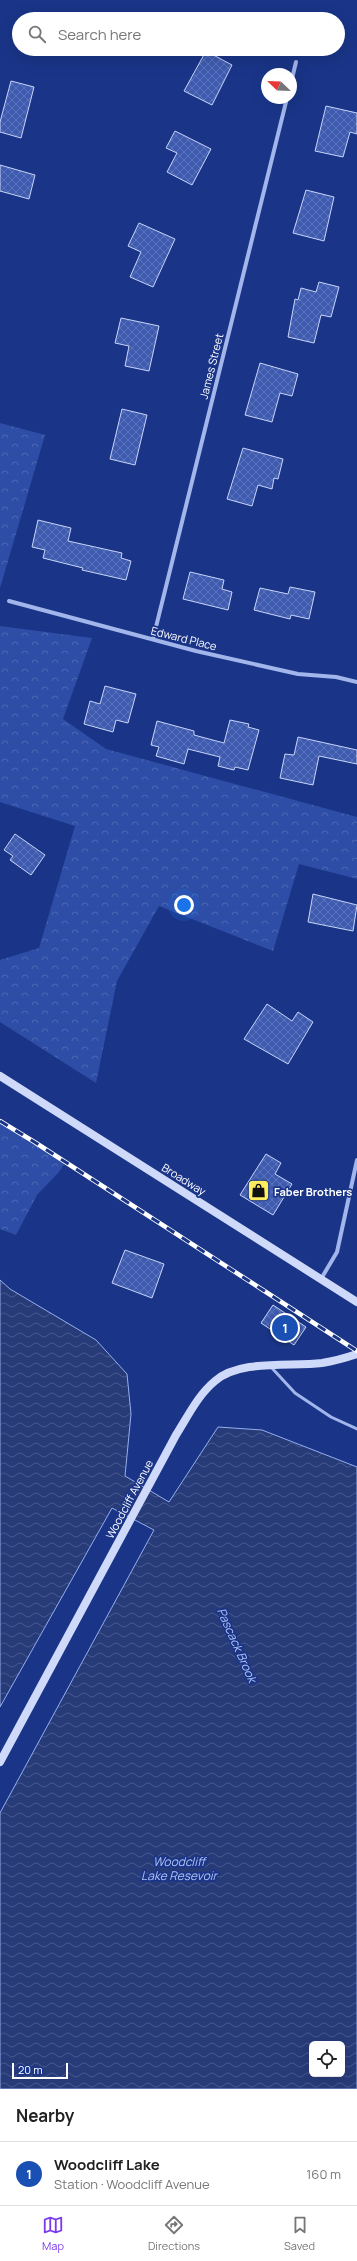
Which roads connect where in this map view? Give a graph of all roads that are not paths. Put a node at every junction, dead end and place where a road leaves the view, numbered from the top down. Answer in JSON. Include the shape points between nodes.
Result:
{"nodes":[{"id":1,"x":296,"y":62,"type":"dead end"},
{"id":2,"x":295,"y":68,"type":"edge"},
{"id":3,"x":286,"y":104,"type":"edge"},
{"id":4,"x":9,"y":601,"type":"dead end"},
{"id":5,"x":153,"y":639,"type":"junction"},
{"id":6,"x":357,"y":682,"type":"edge"},
{"id":7,"x":0,"y":1076,"type":"edge"},
{"id":8,"x":357,"y":1160,"type":"edge"},
{"id":9,"x":320,"y":1279,"type":"junction"},
{"id":10,"x":357,"y":1302,"type":"edge"},
{"id":11,"x":357,"y":1354,"type":"edge"},
{"id":12,"x":270,"y":1366,"type":"junction"},
{"id":13,"x":357,"y":1429,"type":"edge"},
{"id":14,"x":0,"y":1762,"type":"edge"}],
"edges":[{"from":1,"to":2,"type":"street"},
{"from":3,"to":5,"type":"street","name":"James Street"},
{"from":4,"to":5,"type":"street","name":"Edward Place"},
{"from":5,"to":6,"type":"street","name":"Edward Place","via":[[298,674],[336,677]]},
{"from":7,"to":9,"type":"main road","name":"Broadway"},
{"from":8,"to":9,"type":"street","via":[[336,1252]]},
{"from":9,"to":10,"type":"main road","name":"Broadway"},
{"from":11,"to":12,"type":"main road","name":"Woodcliff Avenue","via":[[321,1363]]},
{"from":12,"to":13,"type":"lane","via":[[295,1393],[331,1417]]},
{"from":12,"to":14,"type":"main road","name":"Woodcliff Avenue","via":[[238,1369],[225,1374],[203,1393],[147,1489]]}]}
